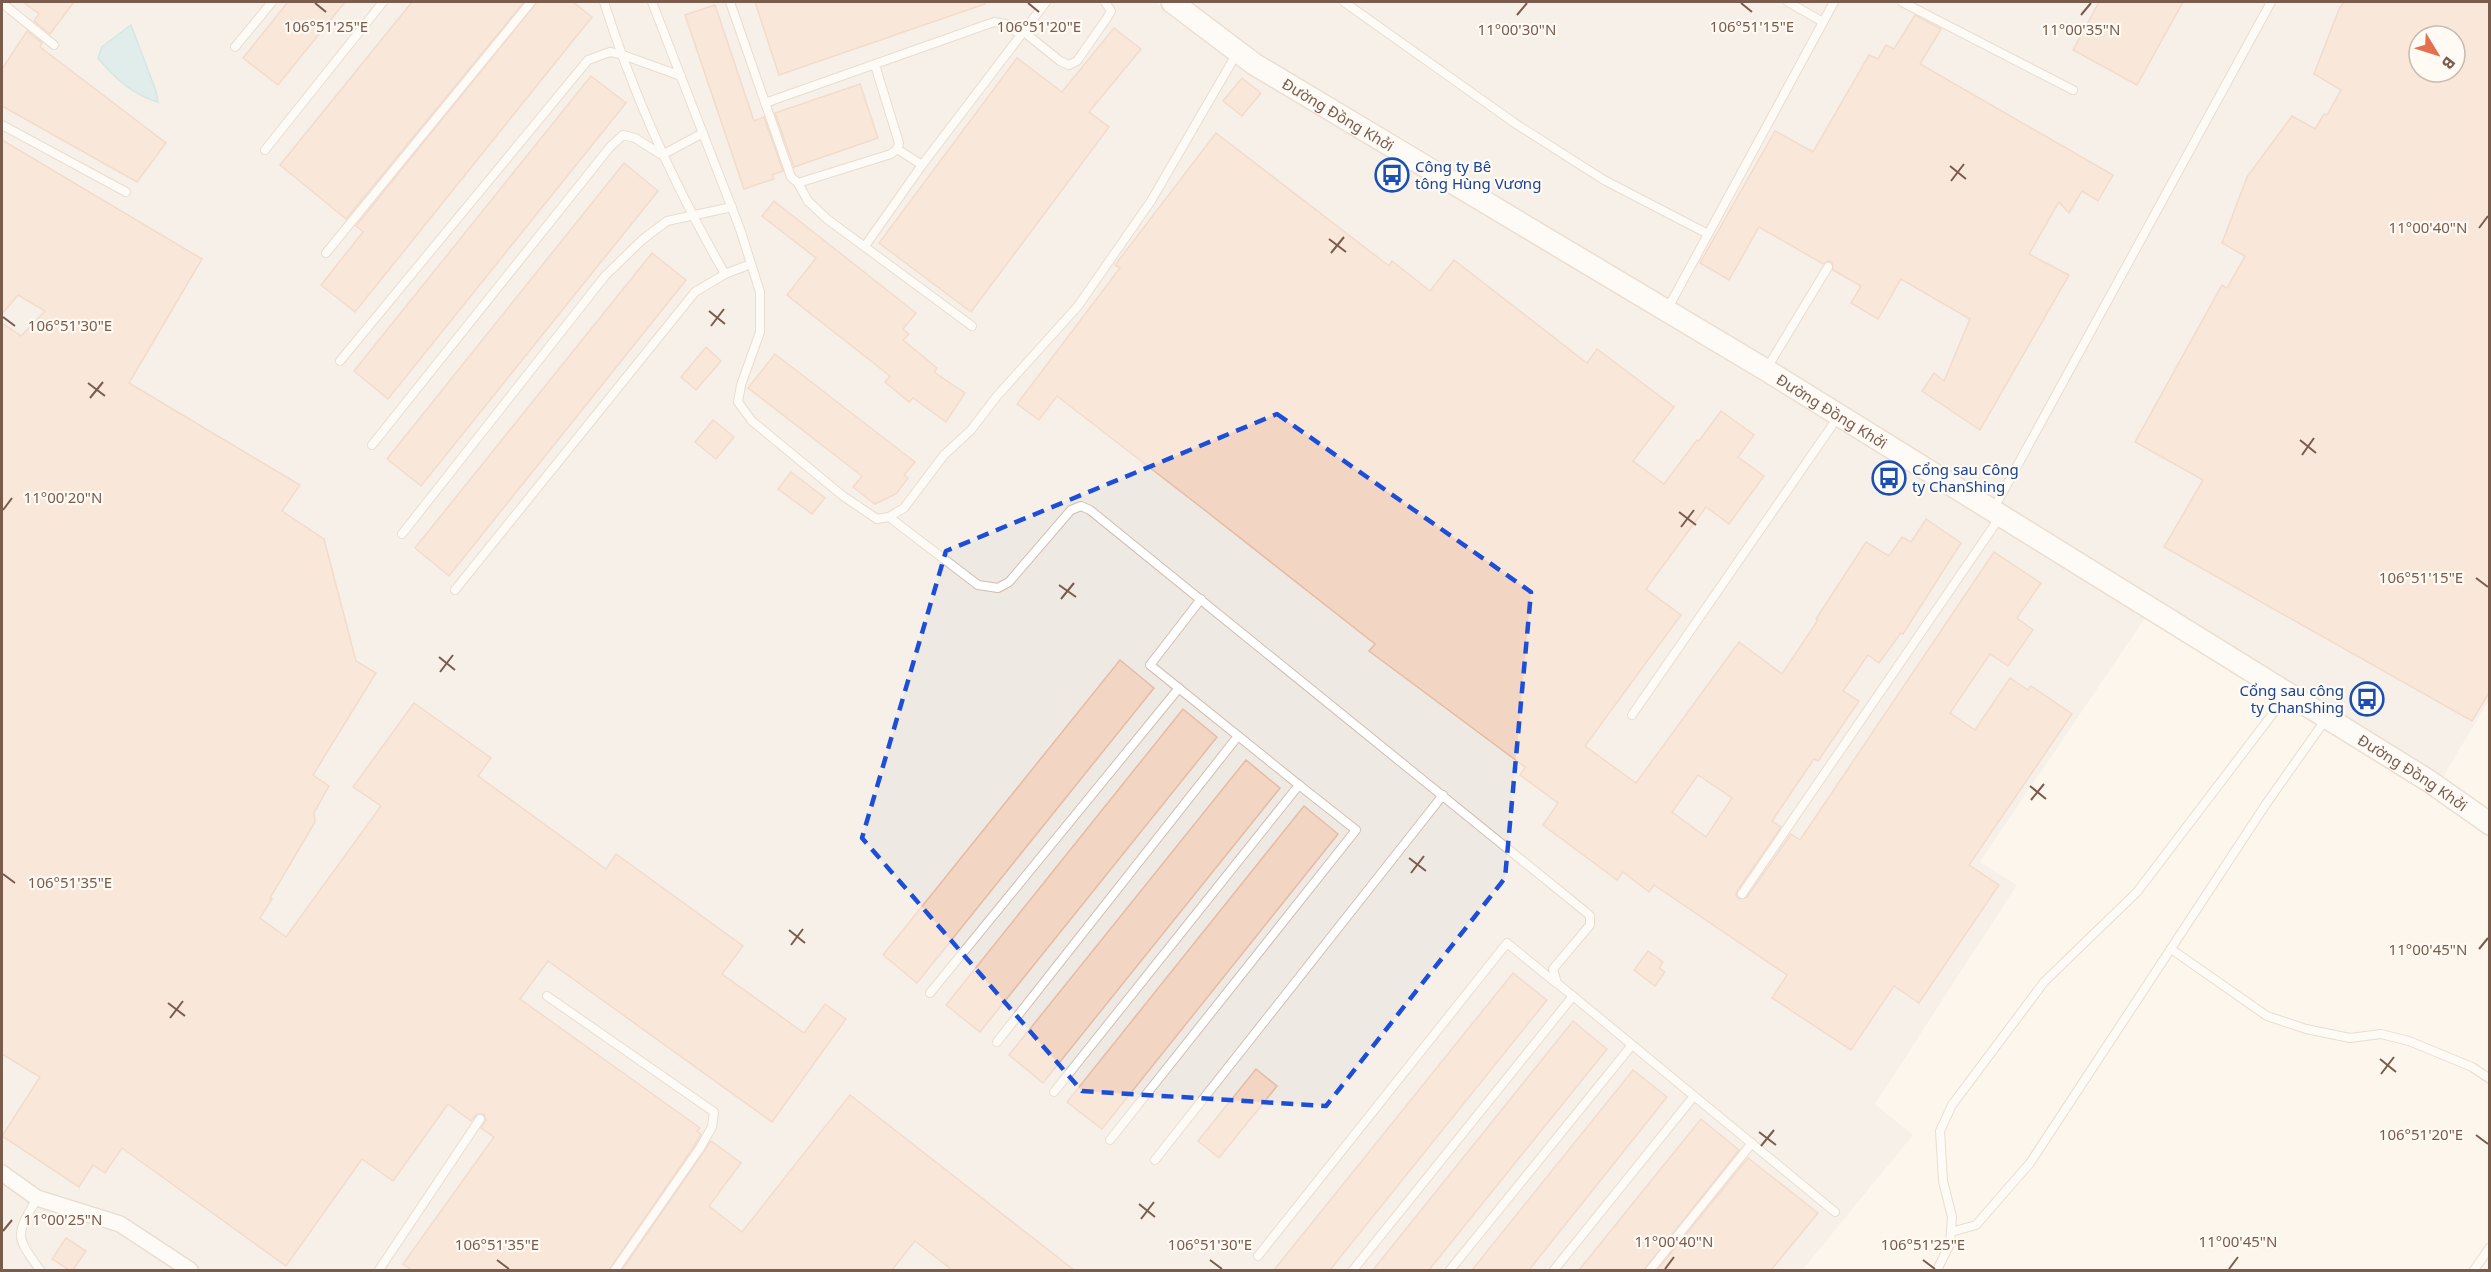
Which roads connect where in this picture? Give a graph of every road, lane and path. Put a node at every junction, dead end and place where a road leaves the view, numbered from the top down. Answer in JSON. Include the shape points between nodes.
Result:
{"nodes":[{"id":1,"x":272,"y":2,"type":"edge"},
{"id":2,"x":383,"y":2,"type":"edge"},
{"id":3,"x":531,"y":2,"type":"edge"},
{"id":4,"x":604,"y":2,"type":"edge"},
{"id":5,"x":652,"y":2,"type":"edge"},
{"id":6,"x":730,"y":2,"type":"edge"},
{"id":7,"x":1035,"y":2,"type":"edge"},
{"id":8,"x":1046,"y":2,"type":"edge"},
{"id":9,"x":1105,"y":2,"type":"edge"},
{"id":10,"x":1172,"y":2,"type":"edge"},
{"id":11,"x":1344,"y":2,"type":"edge"},
{"id":12,"x":1788,"y":2,"type":"edge"},
{"id":13,"x":1834,"y":2,"type":"edge"},
{"id":14,"x":1902,"y":2,"type":"edge"},
{"id":15,"x":2271,"y":2,"type":"edge"},
{"id":16,"x":2,"y":3,"type":"edge"},
{"id":17,"x":1040,"y":10,"type":"junction"},
{"id":18,"x":1823,"y":22,"type":"junction"},
{"id":19,"x":1022,"y":34,"type":"junction"},
{"id":20,"x":54,"y":45,"type":"dead end"},
{"id":21,"x":235,"y":47,"type":"dead end"},
{"id":22,"x":1238,"y":51,"type":"junction"},
{"id":23,"x":620,"y":54,"type":"junction"},
{"id":24,"x":875,"y":65,"type":"junction"},
{"id":25,"x":681,"y":76,"type":"junction"},
{"id":26,"x":2073,"y":90,"type":"dead end"},
{"id":27,"x":765,"y":103,"type":"junction"},
{"id":28,"x":2,"y":125,"type":"edge"},
{"id":29,"x":703,"y":133,"type":"junction"},
{"id":30,"x":897,"y":149,"type":"junction"},
{"id":31,"x":265,"y":150,"type":"dead end"},
{"id":32,"x":662,"y":155,"type":"junction"},
{"id":33,"x":922,"y":165,"type":"junction"},
{"id":34,"x":798,"y":183,"type":"junction"},
{"id":35,"x":126,"y":192,"type":"dead end"},
{"id":36,"x":732,"y":207,"type":"junction"},
{"id":37,"x":691,"y":216,"type":"junction"},
{"id":38,"x":1708,"y":234,"type":"junction"},
{"id":39,"x":865,"y":246,"type":"junction"},
{"id":40,"x":326,"y":253,"type":"dead end"},
{"id":41,"x":752,"y":264,"type":"junction"},
{"id":42,"x":1828,"y":267,"type":"dead end"},
{"id":43,"x":725,"y":274,"type":"junction"},
{"id":44,"x":1666,"y":312,"type":"junction"},
{"id":45,"x":972,"y":326,"type":"dead end"},
{"id":46,"x":340,"y":361,"type":"dead end"},
{"id":47,"x":1766,"y":370,"type":"junction"},
{"id":48,"x":1839,"y":416,"type":"junction"},
{"id":49,"x":372,"y":445,"type":"dead end"},
{"id":50,"x":1996,"y":514,"type":"junction"},
{"id":51,"x":889,"y":517,"type":"junction"},
{"id":52,"x":402,"y":534,"type":"dead end"},
{"id":53,"x":455,"y":590,"type":"dead end"},
{"id":54,"x":1201,"y":599,"type":"junction"},
{"id":55,"x":1179,"y":688,"type":"junction"},
{"id":56,"x":2288,"y":694,"type":"junction"},
{"id":57,"x":1632,"y":715,"type":"dead end"},
{"id":58,"x":2327,"y":718,"type":"junction"},
{"id":59,"x":1238,"y":736,"type":"junction"},
{"id":60,"x":1299,"y":785,"type":"junction"},
{"id":61,"x":1443,"y":795,"type":"junction"},
{"id":62,"x":2490,"y":824,"type":"edge"},
{"id":63,"x":1742,"y":894,"type":"dead end"},
{"id":64,"x":2171,"y":949,"type":"junction"},
{"id":65,"x":1557,"y":984,"type":"junction"},
{"id":66,"x":930,"y":993,"type":"dead end"},
{"id":67,"x":548,"y":996,"type":"dead end"},
{"id":68,"x":1573,"y":996,"type":"junction"},
{"id":69,"x":997,"y":1042,"type":"dead end"},
{"id":70,"x":1632,"y":1045,"type":"junction"},
{"id":71,"x":2490,"y":1079,"type":"edge"},
{"id":72,"x":1054,"y":1092,"type":"dead end"},
{"id":73,"x":1694,"y":1096,"type":"junction"},
{"id":74,"x":480,"y":1119,"type":"dead end"},
{"id":75,"x":1110,"y":1140,"type":"dead end"},
{"id":76,"x":1752,"y":1143,"type":"junction"},
{"id":77,"x":1155,"y":1160,"type":"dead end"},
{"id":78,"x":2,"y":1173,"type":"edge"},
{"id":79,"x":37,"y":1198,"type":"junction"},
{"id":80,"x":1835,"y":1212,"type":"dead end"},
{"id":81,"x":1951,"y":1232,"type":"junction"},
{"id":82,"x":2490,"y":1246,"type":"edge"},
{"id":83,"x":1258,"y":1256,"type":"dead end"},
{"id":84,"x":39,"y":1270,"type":"edge"},
{"id":85,"x":190,"y":1270,"type":"edge"},
{"id":86,"x":379,"y":1270,"type":"edge"},
{"id":87,"x":615,"y":1270,"type":"edge"},
{"id":88,"x":1353,"y":1270,"type":"edge"},
{"id":89,"x":1450,"y":1270,"type":"edge"},
{"id":90,"x":1554,"y":1270,"type":"edge"},
{"id":91,"x":1650,"y":1270,"type":"edge"},
{"id":92,"x":1937,"y":1270,"type":"edge"},
{"id":93,"x":2474,"y":1270,"type":"edge"}],
"edges":[{"from":1,"to":21,"type":"lane"},
{"from":2,"to":31,"type":"lane"},
{"from":3,"to":40,"type":"lane"},
{"from":4,"to":23,"type":"lane"},
{"from":5,"to":25,"type":"lane"},
{"from":6,"to":27,"type":"lane"},
{"from":7,"to":17,"type":"lane"},
{"from":8,"to":17,"type":"lane"},
{"from":9,"to":19,"type":"lane","via":[[1111,11],[1077,61],[1069,65]]},
{"from":10,"to":22,"type":"main road","name":"Đường Đồng Khởi"},
{"from":11,"to":38,"type":"lane","via":[[1516,124],[1604,180]]},
{"from":12,"to":18,"type":"lane"},
{"from":13,"to":18,"type":"lane"},
{"from":14,"to":26,"type":"lane"},
{"from":15,"to":50,"type":"lane"},
{"from":16,"to":20,"type":"lane"},
{"from":17,"to":19,"type":"lane"},
{"from":18,"to":38,"type":"lane"},
{"from":19,"to":24,"type":"lane","via":[[994,22]]},
{"from":19,"to":33,"type":"lane"},
{"from":22,"to":44,"type":"main road","name":"Đường Đồng Khởi"},
{"from":22,"to":51,"type":"lane","via":[[1151,201],[1078,306],[971,430],[944,455],[904,508]]},
{"from":23,"to":25,"type":"lane"},
{"from":23,"to":32,"type":"lane"},
{"from":23,"to":46,"type":"lane","via":[[610,52],[588,60]]},
{"from":24,"to":27,"type":"lane"},
{"from":24,"to":30,"type":"lane","via":[[899,143]]},
{"from":25,"to":29,"type":"lane"},
{"from":27,"to":34,"type":"lane","via":[[791,177]]},
{"from":28,"to":35,"type":"lane"},
{"from":29,"to":32,"type":"lane"},
{"from":29,"to":36,"type":"lane"},
{"from":30,"to":33,"type":"lane"},
{"from":30,"to":34,"type":"lane"},
{"from":32,"to":37,"type":"lane"},
{"from":32,"to":49,"type":"lane","via":[[623,135],[610,147]]},
{"from":33,"to":39,"type":"lane"},
{"from":34,"to":39,"type":"lane","via":[[807,201]]},
{"from":36,"to":37,"type":"lane"},
{"from":36,"to":41,"type":"lane"},
{"from":37,"to":43,"type":"lane"},
{"from":37,"to":52,"type":"lane","via":[[668,221],[605,276]]},
{"from":38,"to":44,"type":"lane"},
{"from":39,"to":45,"type":"lane"},
{"from":41,"to":43,"type":"lane"},
{"from":41,"to":51,"type":"lane","via":[[762,316],[738,402],[752,421],[843,496],[877,519]]},
{"from":42,"to":47,"type":"lane"},
{"from":43,"to":53,"type":"lane","via":[[695,291]]},
{"from":44,"to":47,"type":"main road","name":"Đường Đồng Khởi"},
{"from":47,"to":48,"type":"main road","name":"Đường Đồng Khởi"},
{"from":48,"to":50,"type":"main road","name":"Đường Đồng Khởi"},
{"from":48,"to":57,"type":"lane"},
{"from":50,"to":56,"type":"main road","name":"Đường Đồng Khởi"},
{"from":50,"to":63,"type":"lane"},
{"from":51,"to":54,"type":"lane","via":[[978,585],[998,588],[1010,582],[1071,510],[1081,506]]},
{"from":54,"to":55,"type":"lane","via":[[1150,665]]},
{"from":54,"to":61,"type":"lane"},
{"from":55,"to":59,"type":"lane"},
{"from":55,"to":66,"type":"lane"},
{"from":56,"to":58,"type":"main road","name":"Đường Đồng Khởi"},
{"from":56,"to":81,"type":"lane","via":[[2137,892],[2044,982],[1952,1104],[1940,1131]]},
{"from":58,"to":62,"type":"main road","name":"Đường Đồng Khởi"},
{"from":58,"to":64,"type":"lane"},
{"from":59,"to":60,"type":"lane"},
{"from":59,"to":69,"type":"lane"},
{"from":60,"to":72,"type":"lane"},
{"from":60,"to":75,"type":"lane","via":[[1356,830]]},
{"from":61,"to":65,"type":"lane","via":[[1590,916],[1590,925],[1553,969]]},
{"from":61,"to":77,"type":"lane"},
{"from":64,"to":71,"type":"lane","via":[[2267,1016],[2350,1038],[2381,1034],[2409,1041],[2472,1067]]},
{"from":64,"to":81,"type":"lane","via":[[2030,1163],[1976,1225]]},
{"from":65,"to":68,"type":"lane"},
{"from":65,"to":83,"type":"lane","via":[[1507,943]]},
{"from":67,"to":87,"type":"lane","via":[[714,1112],[712,1127],[700,1148]]},
{"from":68,"to":70,"type":"lane"},
{"from":68,"to":88,"type":"lane"},
{"from":70,"to":73,"type":"lane"},
{"from":70,"to":89,"type":"lane"},
{"from":73,"to":76,"type":"lane"},
{"from":73,"to":90,"type":"lane"},
{"from":74,"to":86,"type":"lane"},
{"from":76,"to":80,"type":"lane"},
{"from":76,"to":91,"type":"lane"},
{"from":78,"to":79,"type":"street"},
{"from":79,"to":84,"type":"lane","via":[[20,1228],[22,1246]]},
{"from":79,"to":85,"type":"street","via":[[120,1224]]},
{"from":81,"to":92,"type":"lane","via":[[1950,1244]]},
{"from":82,"to":93,"type":"lane"}]}
